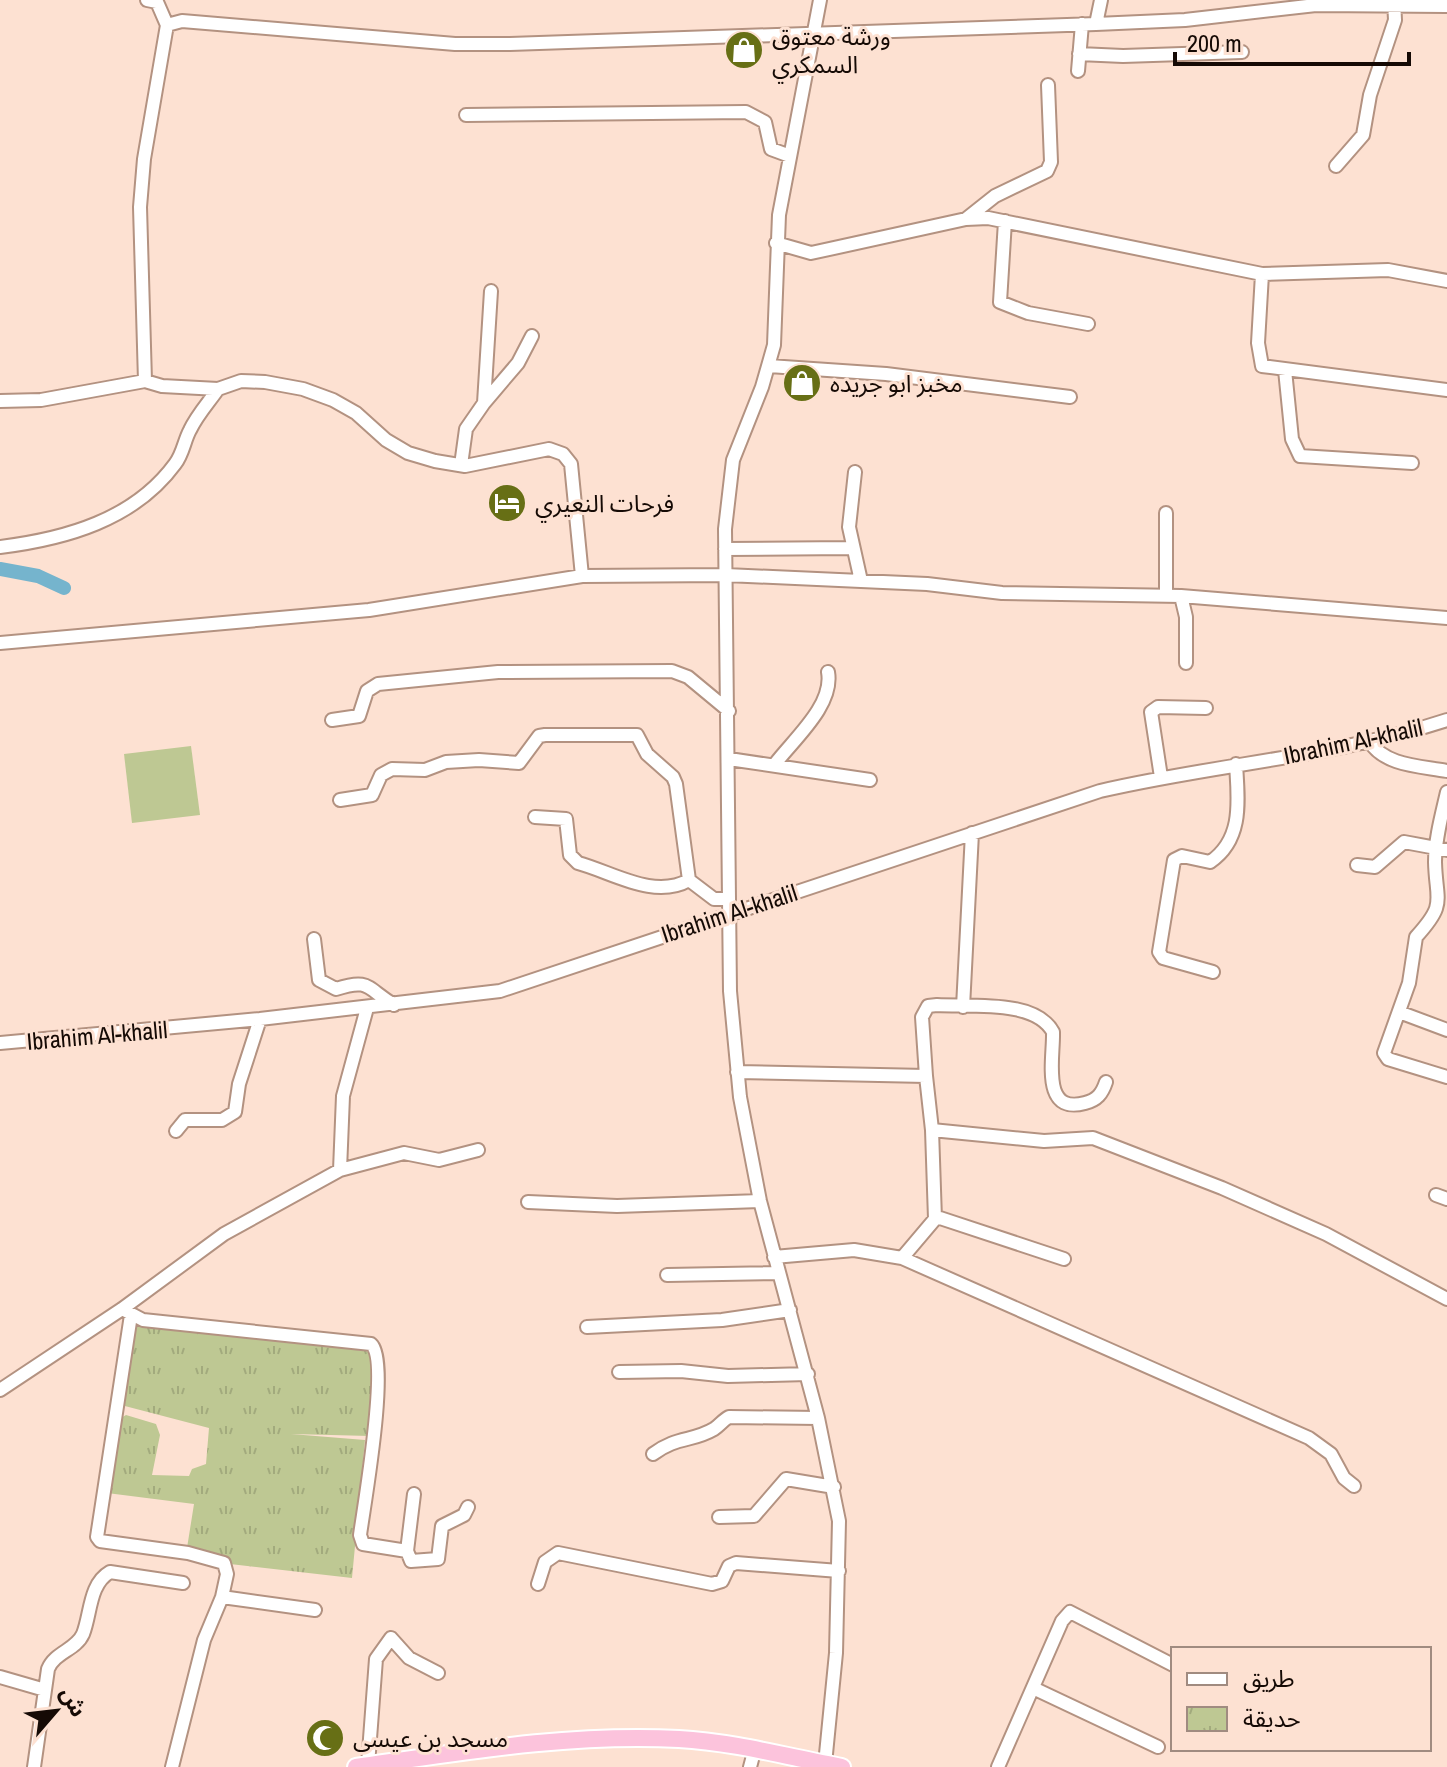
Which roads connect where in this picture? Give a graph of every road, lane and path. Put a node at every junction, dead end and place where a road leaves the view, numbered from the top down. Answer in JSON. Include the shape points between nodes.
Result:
{"nodes":[{"id":1,"x":820,"y":0,"type":"edge"},
{"id":2,"x":1101,"y":0,"type":"edge"},
{"id":3,"x":154,"y":1,"type":"edge"},
{"id":4,"x":1394,"y":2,"type":"edge"},
{"id":5,"x":1447,"y":6,"type":"edge"},
{"id":6,"x":1082,"y":24,"type":"junction"},
{"id":7,"x":1096,"y":24,"type":"junction"},
{"id":8,"x":167,"y":25,"type":"junction"},
{"id":9,"x":814,"y":33,"type":"junction"},
{"id":10,"x":1242,"y":52,"type":"dead end"},
{"id":11,"x":1079,"y":54,"type":"junction"},
{"id":12,"x":1078,"y":71,"type":"dead end"},
{"id":13,"x":1048,"y":85,"type":"dead end"},
{"id":14,"x":466,"y":115,"type":"dead end"},
{"id":15,"x":790,"y":156,"type":"junction"},
{"id":16,"x":1336,"y":166,"type":"dead end"},
{"id":17,"x":966,"y":219,"type":"junction"},
{"id":18,"x":1005,"y":221,"type":"junction"},
{"id":19,"x":776,"y":243,"type":"junction"},
{"id":20,"x":1262,"y":274,"type":"junction"},
{"id":21,"x":1447,"y":281,"type":"edge"},
{"id":22,"x":491,"y":291,"type":"dead end"},
{"id":23,"x":1088,"y":324,"type":"dead end"},
{"id":24,"x":532,"y":336,"type":"dead end"},
{"id":25,"x":769,"y":366,"type":"junction"},
{"id":26,"x":1285,"y":370,"type":"junction"},
{"id":27,"x":145,"y":381,"type":"junction"},
{"id":28,"x":218,"y":389,"type":"junction"},
{"id":29,"x":1447,"y":390,"type":"edge"},
{"id":30,"x":1070,"y":397,"type":"dead end"},
{"id":31,"x":0,"y":401,"type":"edge"},
{"id":32,"x":484,"y":403,"type":"junction"},
{"id":33,"x":1412,"y":463,"type":"dead end"},
{"id":34,"x":461,"y":465,"type":"junction"},
{"id":35,"x":855,"y":472,"type":"dead end"},
{"id":36,"x":1166,"y":513,"type":"dead end"},
{"id":37,"x":0,"y":547,"type":"edge"},
{"id":38,"x":851,"y":548,"type":"junction"},
{"id":39,"x":725,"y":549,"type":"junction"},
{"id":40,"x":726,"y":575,"type":"junction"},
{"id":41,"x":582,"y":576,"type":"junction"},
{"id":42,"x":861,"y":581,"type":"junction"},
{"id":43,"x":1166,"y":595,"type":"junction"},
{"id":44,"x":1181,"y":596,"type":"junction"},
{"id":45,"x":1447,"y":618,"type":"edge"},
{"id":46,"x":0,"y":643,"type":"edge"},
{"id":47,"x":1186,"y":663,"type":"dead end"},
{"id":48,"x":828,"y":672,"type":"dead end"},
{"id":49,"x":1206,"y":708,"type":"dead end"},
{"id":50,"x":729,"y":711,"type":"junction"},
{"id":51,"x":332,"y":720,"type":"dead end"},
{"id":52,"x":1447,"y":720,"type":"edge"},
{"id":53,"x":1370,"y":742,"type":"junction"},
{"id":54,"x":729,"y":759,"type":"junction"},
{"id":55,"x":775,"y":764,"type":"junction"},
{"id":56,"x":1236,"y":764,"type":"junction"},
{"id":57,"x":1447,"y":771,"type":"edge"},
{"id":58,"x":1161,"y":777,"type":"junction"},
{"id":59,"x":870,"y":780,"type":"dead end"},
{"id":60,"x":1447,"y":792,"type":"edge"},
{"id":61,"x":340,"y":800,"type":"dead end"},
{"id":62,"x":535,"y":817,"type":"dead end"},
{"id":63,"x":972,"y":833,"type":"junction"},
{"id":64,"x":1442,"y":848,"type":"edge"},
{"id":65,"x":1357,"y":865,"type":"dead end"},
{"id":66,"x":689,"y":880,"type":"junction"},
{"id":67,"x":729,"y":899,"type":"junction"},
{"id":68,"x":729,"y":916,"type":"junction"},
{"id":69,"x":314,"y":939,"type":"dead end"},
{"id":70,"x":1213,"y":972,"type":"dead end"},
{"id":71,"x":394,"y":1005,"type":"junction"},
{"id":72,"x":963,"y":1007,"type":"junction"},
{"id":73,"x":367,"y":1008,"type":"junction"},
{"id":74,"x":1399,"y":1012,"type":"junction"},
{"id":75,"x":260,"y":1019,"type":"junction"},
{"id":76,"x":1447,"y":1030,"type":"edge"},
{"id":77,"x":0,"y":1043,"type":"edge"},
{"id":78,"x":737,"y":1072,"type":"junction"},
{"id":79,"x":926,"y":1076,"type":"junction"},
{"id":80,"x":1447,"y":1077,"type":"edge"},
{"id":81,"x":1106,"y":1082,"type":"dead end"},
{"id":82,"x":932,"y":1130,"type":"junction"},
{"id":83,"x":176,"y":1131,"type":"dead end"},
{"id":84,"x":478,"y":1150,"type":"dead end"},
{"id":85,"x":340,"y":1170,"type":"junction"},
{"id":86,"x":760,"y":1201,"type":"junction"},
{"id":87,"x":528,"y":1202,"type":"dead end"},
{"id":88,"x":935,"y":1219,"type":"junction"},
{"id":89,"x":774,"y":1257,"type":"junction"},
{"id":90,"x":902,"y":1258,"type":"junction"},
{"id":91,"x":1064,"y":1259,"type":"dead end"},
{"id":92,"x":778,"y":1273,"type":"junction"},
{"id":93,"x":667,"y":1275,"type":"dead end"},
{"id":94,"x":1447,"y":1299,"type":"edge"},
{"id":95,"x":790,"y":1310,"type":"junction"},
{"id":96,"x":127,"y":1312,"type":"junction"},
{"id":97,"x":587,"y":1327,"type":"dead end"},
{"id":98,"x":619,"y":1372,"type":"dead end"},
{"id":99,"x":808,"y":1374,"type":"junction"},
{"id":100,"x":0,"y":1390,"type":"edge"},
{"id":101,"x":818,"y":1418,"type":"junction"},
{"id":102,"x":653,"y":1454,"type":"dead end"},
{"id":103,"x":1354,"y":1486,"type":"dead end"},
{"id":104,"x":834,"y":1487,"type":"junction"},
{"id":105,"x":414,"y":1494,"type":"dead end"},
{"id":106,"x":468,"y":1507,"type":"dead end"},
{"id":107,"x":719,"y":1517,"type":"dead end"},
{"id":108,"x":407,"y":1551,"type":"junction"},
{"id":109,"x":839,"y":1571,"type":"junction"},
{"id":110,"x":183,"y":1583,"type":"dead end"},
{"id":111,"x":538,"y":1584,"type":"dead end"},
{"id":112,"x":222,"y":1597,"type":"junction"},
{"id":113,"x":315,"y":1610,"type":"dead end"},
{"id":114,"x":1171,"y":1664,"type":"edge"},
{"id":115,"x":438,"y":1673,"type":"dead end"},
{"id":116,"x":0,"y":1677,"type":"edge"},
{"id":117,"x":1033,"y":1688,"type":"junction"},
{"id":118,"x":45,"y":1690,"type":"junction"},
{"id":119,"x":1158,"y":1747,"type":"dead end"},
{"id":120,"x":752,"y":1759,"type":"edge"},
{"id":121,"x":419,"y":1763,"type":"edge"},
{"id":122,"x":825,"y":1764,"type":"junction"},
{"id":123,"x":362,"y":1766,"type":"edge"},
{"id":124,"x":34,"y":1767,"type":"edge"},
{"id":125,"x":172,"y":1767,"type":"edge"},
{"id":126,"x":842,"y":1767,"type":"edge"},
{"id":127,"x":998,"y":1767,"type":"edge"}],
"edges":[{"from":1,"to":9,"type":"street"},
{"from":2,"to":7,"type":"street"},
{"from":3,"to":8,"type":"street"},
{"from":4,"to":5,"type":"street"},
{"from":4,"to":7,"type":"street"},
{"from":4,"to":16,"type":"street","via":[[1395,20],[1363,135]]},
{"from":6,"to":7,"type":"street"},
{"from":6,"to":9,"type":"street"},
{"from":6,"to":11,"type":"street"},
{"from":8,"to":9,"type":"street","via":[[182,21],[455,44]]},
{"from":8,"to":27,"type":"street","via":[[140,207]]},
{"from":9,"to":15,"type":"street"},
{"from":10,"to":11,"type":"street"},
{"from":11,"to":12,"type":"street"},
{"from":13,"to":17,"type":"street","via":[[1047,171],[995,196]]},
{"from":14,"to":15,"type":"street","via":[[746,112],[765,122],[771,149]]},
{"from":15,"to":19,"type":"street"},
{"from":17,"to":18,"type":"street"},
{"from":17,"to":19,"type":"street","via":[[811,253]]},
{"from":18,"to":20,"type":"street"},
{"from":18,"to":23,"type":"street","via":[[1000,302]]},
{"from":19,"to":25,"type":"street"},
{"from":20,"to":21,"type":"street","via":[[1388,270]]},
{"from":20,"to":26,"type":"street","via":[[1259,360],[1267,368]]},
{"from":22,"to":32,"type":"street"},
{"from":24,"to":32,"type":"street","via":[[518,363]]},
{"from":25,"to":30,"type":"street","via":[[886,374]]},
{"from":25,"to":39,"type":"street","via":[[733,460]]},
{"from":26,"to":29,"type":"street"},
{"from":26,"to":33,"type":"street","via":[[1292,439],[1300,456]]},
{"from":27,"to":28,"type":"street"},
{"from":27,"to":31,"type":"street","via":[[41,400]]},
{"from":28,"to":34,"type":"street","via":[[241,381],[303,389],[356,413],[408,453]]},
{"from":28,"to":37,"type":"street","via":[[190,429],[178,461],[133,503],[58,539]]},
{"from":32,"to":34,"type":"street","via":[[466,429]]},
{"from":34,"to":41,"type":"street","via":[[549,449],[563,454],[571,464]]},
{"from":35,"to":38,"type":"street"},
{"from":36,"to":43,"type":"street"},
{"from":38,"to":39,"type":"street"},
{"from":38,"to":42,"type":"street"},
{"from":39,"to":40,"type":"street"},
{"from":40,"to":41,"type":"street"},
{"from":40,"to":42,"type":"street"},
{"from":40,"to":50,"type":"street"},
{"from":41,"to":46,"type":"street","via":[[369,610]]},
{"from":42,"to":43,"type":"street","via":[[1002,593]]},
{"from":43,"to":44,"type":"street"},
{"from":44,"to":45,"type":"street"},
{"from":44,"to":47,"type":"street"},
{"from":48,"to":55,"type":"street","via":[[828,691],[820,707]]},
{"from":49,"to":58,"type":"street","via":[[1158,707],[1151,712]]},
{"from":50,"to":51,"type":"street","via":[[680,673],[551,670],[378,684],[367,691],[359,716]]},
{"from":50,"to":54,"type":"street"},
{"from":52,"to":53,"type":"street","name":"Ibrahim Al-khalil"},
{"from":53,"to":56,"type":"street","name":"Ibrahim Al-khalil"},
{"from":53,"to":57,"type":"street","via":[[1387,758]]},
{"from":54,"to":55,"type":"street"},
{"from":54,"to":67,"type":"street"},
{"from":55,"to":59,"type":"street"},
{"from":56,"to":58,"type":"street","name":"Ibrahim Al-khalil"},
{"from":56,"to":70,"type":"street","via":[[1237,826],[1210,862],[1182,856],[1174,860],[1159,952],[1163,958]]},
{"from":58,"to":63,"type":"street","name":"Ibrahim Al-khalil"},
{"from":60,"to":64,"type":"street"},
{"from":61,"to":66,"type":"street","via":[[372,795],[381,775],[392,769],[425,770],[446,762],[479,760],[519,763],[539,736],[637,735],[647,754],[676,784]]},
{"from":62,"to":66,"type":"street","via":[[566,819],[570,855],[578,863],[641,886],[678,886]]},
{"from":63,"to":68,"type":"street","name":"Ibrahim Al-khalil"},
{"from":63,"to":72,"type":"street"},
{"from":64,"to":65,"type":"street","via":[[1398,843],[1375,867]]},
{"from":64,"to":74,"type":"street","via":[[1435,863],[1440,897],[1431,924],[1416,937]]},
{"from":66,"to":67,"type":"street","via":[[714,899]]},
{"from":67,"to":68,"type":"street"},
{"from":68,"to":71,"type":"street","name":"Ibrahim Al-khalil","via":[[519,986]]},
{"from":68,"to":78,"type":"street"},
{"from":69,"to":71,"type":"street","via":[[319,980],[336,989],[365,983]]},
{"from":71,"to":73,"type":"street","name":"Ibrahim Al-khalil"},
{"from":72,"to":79,"type":"street","via":[[937,1005],[923,1011]]},
{"from":72,"to":81,"type":"street","via":[[1032,1012],[1048,1023],[1053,1032],[1050,1080],[1065,1103],[1092,1101],[1103,1093]]},
{"from":73,"to":75,"type":"street","name":"Ibrahim Al-khalil"},
{"from":73,"to":85,"type":"street","via":[[343,1096]]},
{"from":74,"to":76,"type":"street"},
{"from":74,"to":80,"type":"street","via":[[1385,1056]]},
{"from":75,"to":77,"type":"street","name":"Ibrahim Al-khalil"},
{"from":75,"to":83,"type":"street","via":[[235,1112],[222,1120],[185,1120]]},
{"from":78,"to":79,"type":"street"},
{"from":78,"to":86,"type":"street"},
{"from":79,"to":82,"type":"street"},
{"from":82,"to":88,"type":"street"},
{"from":82,"to":94,"type":"street","via":[[1044,1141],[1093,1138],[1326,1234]]},
{"from":84,"to":85,"type":"street","via":[[439,1160],[395,1155]]},
{"from":85,"to":96,"type":"street","via":[[224,1234]]},
{"from":86,"to":87,"type":"street","via":[[617,1206]]},
{"from":86,"to":89,"type":"street"},
{"from":88,"to":90,"type":"street"},
{"from":88,"to":91,"type":"street","via":[[956,1220]]},
{"from":89,"to":90,"type":"street","via":[[854,1250]]},
{"from":89,"to":92,"type":"street"},
{"from":90,"to":103,"type":"street","via":[[1309,1438],[1331,1454]]},
{"from":92,"to":93,"type":"street"},
{"from":92,"to":95,"type":"street"},
{"from":95,"to":97,"type":"street","via":[[722,1320]]},
{"from":95,"to":99,"type":"street"},
{"from":96,"to":100,"type":"street"},
{"from":96,"to":108,"type":"street","via":[[238,1332],[374,1346],[379,1356],[376,1418],[360,1535],[367,1546]]},
{"from":96,"to":112,"type":"street","via":[[97,1537],[224,1563]]},
{"from":98,"to":99,"type":"street"},
{"from":99,"to":101,"type":"street"},
{"from":101,"to":102,"type":"street","via":[[729,1417],[716,1428],[674,1440]]},
{"from":101,"to":104,"type":"street"},
{"from":104,"to":107,"type":"street","via":[[786,1479],[754,1516]]},
{"from":104,"to":109,"type":"street"},
{"from":105,"to":108,"type":"street"},
{"from":106,"to":108,"type":"street","via":[[464,1515],[442,1526],[438,1559],[411,1561]]},
{"from":109,"to":111,"type":"street","via":[[736,1563],[722,1581],[712,1584],[558,1553],[545,1562]]},
{"from":109,"to":122,"type":"street"},
{"from":110,"to":118,"type":"street","via":[[104,1575],[83,1633],[52,1659]]},
{"from":112,"to":113,"type":"street"},
{"from":112,"to":125,"type":"street","via":[[204,1640]]},
{"from":114,"to":117,"type":"street","via":[[1070,1612]]},
{"from":115,"to":123,"type":"street","via":[[409,1658],[391,1638],[381,1647]]},
{"from":116,"to":118,"type":"street"},
{"from":117,"to":119,"type":"street"},
{"from":117,"to":127,"type":"street"},
{"from":118,"to":124,"type":"street"},
{"from":120,"to":121,"type":"highway","via":[[681,1739],[633,1738]]},
{"from":120,"to":122,"type":"highway"},
{"from":121,"to":123,"type":"highway"},
{"from":122,"to":126,"type":"highway"}]}
